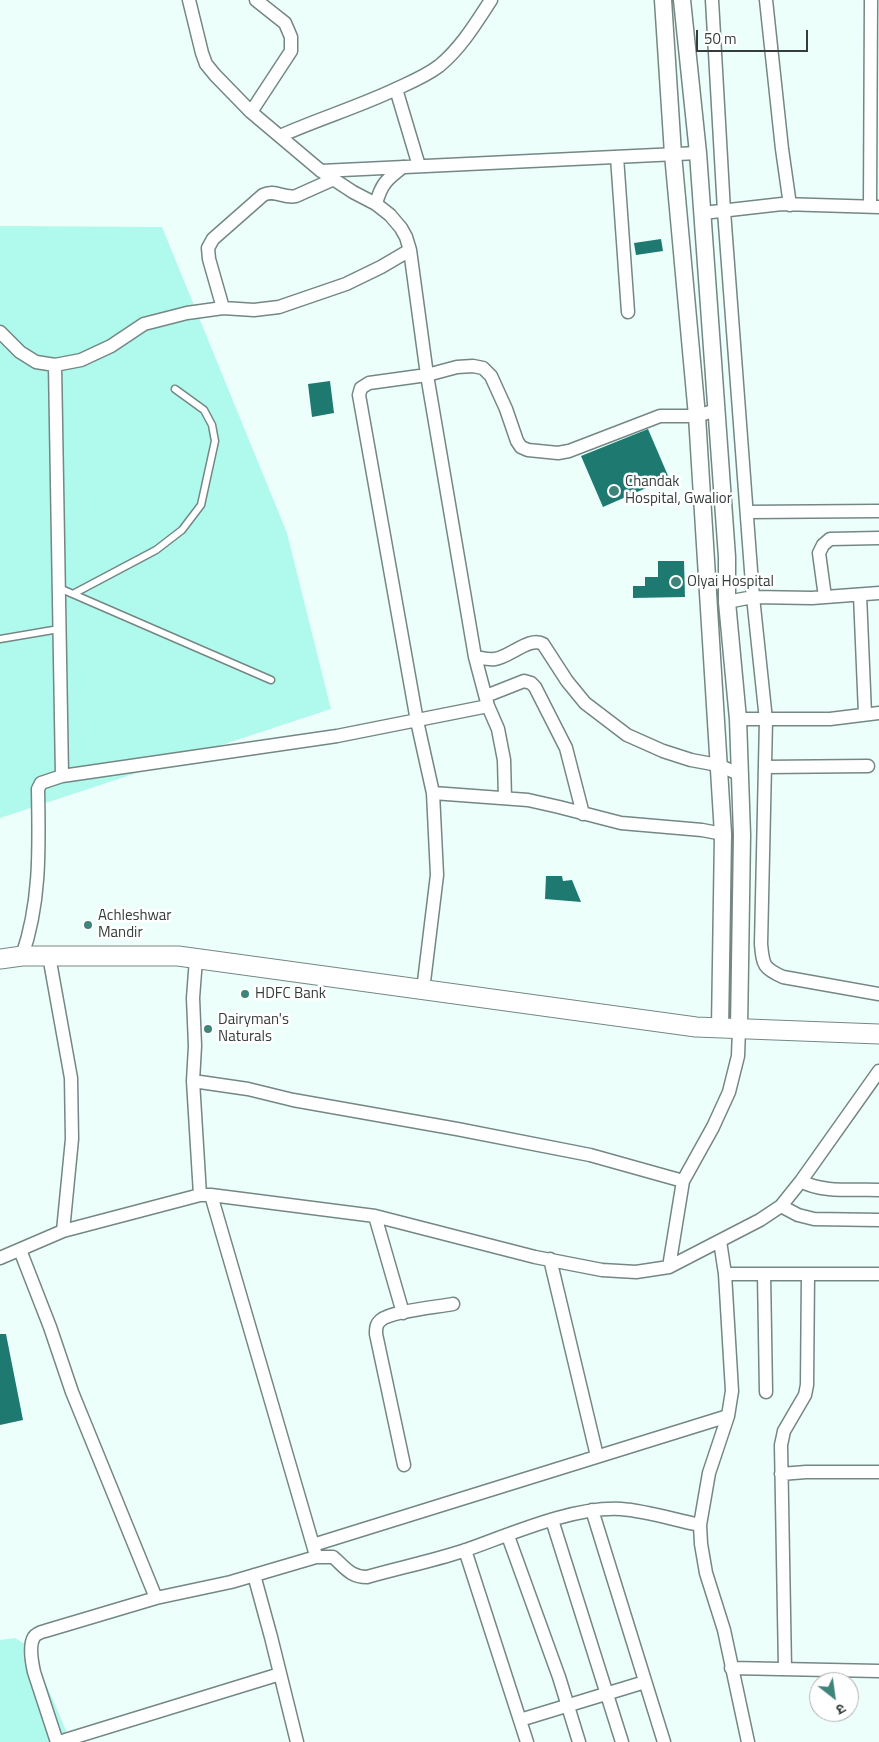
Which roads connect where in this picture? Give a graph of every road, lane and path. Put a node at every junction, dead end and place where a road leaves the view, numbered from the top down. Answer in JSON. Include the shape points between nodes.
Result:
{"nodes":[{"id":1,"x":189,"y":0,"type":"edge"},
{"id":2,"x":256,"y":0,"type":"edge"},
{"id":3,"x":490,"y":0,"type":"edge"},
{"id":4,"x":663,"y":0,"type":"edge"},
{"id":5,"x":682,"y":0,"type":"edge"},
{"id":6,"x":712,"y":0,"type":"edge"},
{"id":7,"x":766,"y":0,"type":"edge"},
{"id":8,"x":871,"y":0,"type":"edge"},
{"id":9,"x":396,"y":89,"type":"junction"},
{"id":10,"x":251,"y":112,"type":"junction"},
{"id":11,"x":874,"y":121,"type":"edge"},
{"id":12,"x":280,"y":136,"type":"junction"},
{"id":13,"x":698,"y":153,"type":"junction"},
{"id":14,"x":674,"y":154,"type":"junction"},
{"id":15,"x":617,"y":157,"type":"junction"},
{"id":16,"x":419,"y":166,"type":"junction"},
{"id":17,"x":403,"y":167,"type":"junction"},
{"id":18,"x":321,"y":172,"type":"junction"},
{"id":19,"x":334,"y":179,"type":"junction"},
{"id":20,"x":376,"y":204,"type":"junction"},
{"id":21,"x":790,"y":205,"type":"junction"},
{"id":22,"x":874,"y":206,"type":"edge"},
{"id":23,"x":724,"y":211,"type":"junction"},
{"id":24,"x":703,"y":213,"type":"junction"},
{"id":25,"x":410,"y":250,"type":"junction"},
{"id":26,"x":223,"y":308,"type":"junction"},
{"id":27,"x":628,"y":312,"type":"dead end"},
{"id":28,"x":0,"y":332,"type":"edge"},
{"id":29,"x":55,"y":365,"type":"junction"},
{"id":30,"x":427,"y":375,"type":"junction"},
{"id":31,"x":175,"y":388,"type":"dead end"},
{"id":32,"x":716,"y":410,"type":"junction"},
{"id":33,"x":697,"y":416,"type":"junction"},
{"id":34,"x":879,"y":511,"type":"edge"},
{"id":35,"x":747,"y":512,"type":"junction"},
{"id":36,"x":879,"y":538,"type":"edge"},
{"id":37,"x":58,"y":588,"type":"junction"},
{"id":38,"x":879,"y":593,"type":"edge"},
{"id":39,"x":72,"y":594,"type":"junction"},
{"id":40,"x":860,"y":595,"type":"junction"},
{"id":41,"x":753,"y":597,"type":"junction"},
{"id":42,"x":825,"y":597,"type":"junction"},
{"id":43,"x":727,"y":602,"type":"junction"},
{"id":44,"x":59,"y":628,"type":"junction"},
{"id":45,"x":0,"y":639,"type":"edge"},
{"id":46,"x":475,"y":657,"type":"junction"},
{"id":47,"x":271,"y":680,"type":"dead end"},
{"id":48,"x":487,"y":701,"type":"junction"},
{"id":49,"x":879,"y":713,"type":"edge"},
{"id":50,"x":865,"y":714,"type":"junction"},
{"id":51,"x":738,"y":719,"type":"junction"},
{"id":52,"x":766,"y":720,"type":"junction"},
{"id":53,"x":417,"y":721,"type":"junction"},
{"id":54,"x":718,"y":765,"type":"junction"},
{"id":55,"x":868,"y":766,"type":"dead end"},
{"id":56,"x":765,"y":767,"type":"junction"},
{"id":57,"x":739,"y":774,"type":"junction"},
{"id":58,"x":62,"y":776,"type":"junction"},
{"id":59,"x":433,"y":793,"type":"junction"},
{"id":60,"x":505,"y":798,"type":"junction"},
{"id":61,"x":583,"y":814,"type":"junction"},
{"id":62,"x":723,"y":834,"type":"junction"},
{"id":63,"x":22,"y":956,"type":"junction"},
{"id":64,"x":49,"y":956,"type":"junction"},
{"id":65,"x":0,"y":958,"type":"edge"},
{"id":66,"x":196,"y":959,"type":"junction"},
{"id":67,"x":423,"y":990,"type":"junction"},
{"id":68,"x":879,"y":994,"type":"edge"},
{"id":69,"x":720,"y":1028,"type":"junction"},
{"id":70,"x":739,"y":1029,"type":"junction"},
{"id":71,"x":879,"y":1034,"type":"edge"},
{"id":72,"x":879,"y":1071,"type":"edge"},
{"id":73,"x":193,"y":1081,"type":"junction"},
{"id":74,"x":683,"y":1181,"type":"junction"},
{"id":75,"x":801,"y":1181,"type":"junction"},
{"id":76,"x":879,"y":1190,"type":"edge"},
{"id":77,"x":205,"y":1195,"type":"junction"},
{"id":78,"x":781,"y":1206,"type":"junction"},
{"id":79,"x":375,"y":1216,"type":"junction"},
{"id":80,"x":879,"y":1220,"type":"edge"},
{"id":81,"x":63,"y":1231,"type":"junction"},
{"id":82,"x":720,"y":1241,"type":"junction"},
{"id":83,"x":20,"y":1250,"type":"junction"},
{"id":84,"x":0,"y":1258,"type":"edge"},
{"id":85,"x":550,"y":1259,"type":"junction"},
{"id":86,"x":669,"y":1267,"type":"junction"},
{"id":87,"x":725,"y":1274,"type":"junction"},
{"id":88,"x":764,"y":1274,"type":"junction"},
{"id":89,"x":808,"y":1274,"type":"junction"},
{"id":90,"x":879,"y":1274,"type":"edge"},
{"id":91,"x":453,"y":1304,"type":"dead end"},
{"id":92,"x":403,"y":1313,"type":"junction"},
{"id":93,"x":766,"y":1392,"type":"dead end"},
{"id":94,"x":728,"y":1416,"type":"junction"},
{"id":95,"x":597,"y":1456,"type":"junction"},
{"id":96,"x":404,"y":1465,"type":"dead end"},
{"id":97,"x":879,"y":1472,"type":"edge"},
{"id":98,"x":781,"y":1474,"type":"junction"},
{"id":99,"x":592,"y":1510,"type":"junction"},
{"id":100,"x":552,"y":1520,"type":"junction"},
{"id":101,"x":700,"y":1525,"type":"junction"},
{"id":102,"x":508,"y":1536,"type":"junction"},
{"id":103,"x":465,"y":1550,"type":"junction"},
{"id":104,"x":315,"y":1551,"type":"junction"},
{"id":105,"x":254,"y":1575,"type":"junction"},
{"id":106,"x":156,"y":1598,"type":"junction"},
{"id":107,"x":731,"y":1668,"type":"junction"},
{"id":108,"x":784,"y":1669,"type":"junction"},
{"id":109,"x":879,"y":1671,"type":"edge"},
{"id":110,"x":280,"y":1674,"type":"junction"},
{"id":111,"x":645,"y":1682,"type":"junction"},
{"id":112,"x":607,"y":1694,"type":"junction"},
{"id":113,"x":568,"y":1705,"type":"junction"},
{"id":114,"x":520,"y":1720,"type":"junction"},
{"id":115,"x":58,"y":1742,"type":"edge"},
{"id":116,"x":297,"y":1742,"type":"edge"},
{"id":117,"x":527,"y":1742,"type":"edge"},
{"id":118,"x":579,"y":1742,"type":"edge"},
{"id":119,"x":622,"y":1742,"type":"edge"},
{"id":120,"x":664,"y":1742,"type":"edge"},
{"id":121,"x":748,"y":1742,"type":"edge"}],
"edges":[{"from":1,"to":10,"type":"street","via":[[206,64]]},
{"from":2,"to":10,"type":"street","via":[[285,23],[291,37],[291,51]]},
{"from":3,"to":9,"type":"street","via":[[460,46],[439,66]]},
{"from":4,"to":14,"type":"street"},
{"from":5,"to":13,"type":"street"},
{"from":6,"to":23,"type":"street"},
{"from":7,"to":21,"type":"street"},
{"from":8,"to":11,"type":"street"},
{"from":9,"to":12,"type":"street"},
{"from":9,"to":16,"type":"street"},
{"from":10,"to":12,"type":"street"},
{"from":11,"to":22,"type":"street"},
{"from":12,"to":18,"type":"street"},
{"from":13,"to":14,"type":"street"},
{"from":13,"to":24,"type":"street"},
{"from":14,"to":15,"type":"street"},
{"from":14,"to":33,"type":"street"},
{"from":15,"to":16,"type":"street"},
{"from":15,"to":27,"type":"street"},
{"from":16,"to":17,"type":"street"},
{"from":17,"to":18,"type":"street"},
{"from":17,"to":20,"type":"street","via":[[387,178]]},
{"from":18,"to":19,"type":"street"},
{"from":19,"to":20,"type":"street"},
{"from":19,"to":26,"type":"street","via":[[289,198],[269,192],[213,239],[208,248],[209,259]]},
{"from":20,"to":25,"type":"street","via":[[402,228]]},
{"from":21,"to":22,"type":"street"},
{"from":21,"to":23,"type":"street"},
{"from":23,"to":24,"type":"street"},
{"from":23,"to":35,"type":"street"},
{"from":24,"to":32,"type":"street"},
{"from":25,"to":26,"type":"street","via":[[346,284],[279,307],[254,310]]},
{"from":25,"to":30,"type":"street"},
{"from":26,"to":29,"type":"street","via":[[144,324],[111,346],[81,360]]},
{"from":28,"to":29,"type":"street","via":[[20,352],[36,362]]},
{"from":29,"to":37,"type":"street"},
{"from":30,"to":33,"type":"street","via":[[457,367],[483,368],[491,376],[517,441],[528,450],[569,451],[660,416]]},
{"from":30,"to":46,"type":"street"},
{"from":30,"to":53,"type":"street","via":[[369,383],[361,388],[359,395]]},
{"from":31,"to":39,"type":"lane","via":[[204,410],[212,424],[215,441],[201,504],[182,530],[156,550]]},
{"from":32,"to":33,"type":"street"},
{"from":32,"to":43,"type":"street","via":[[727,557]]},
{"from":33,"to":54,"type":"street"},
{"from":34,"to":35,"type":"street"},
{"from":35,"to":41,"type":"street"},
{"from":36,"to":42,"type":"street","via":[[830,539],[823,545],[819,552]]},
{"from":37,"to":39,"type":"lane"},
{"from":37,"to":44,"type":"street"},
{"from":38,"to":40,"type":"street"},
{"from":39,"to":47,"type":"lane"},
{"from":40,"to":42,"type":"street"},
{"from":40,"to":50,"type":"street"},
{"from":41,"to":42,"type":"street"},
{"from":41,"to":43,"type":"street"},
{"from":41,"to":52,"type":"street"},
{"from":43,"to":51,"type":"street"},
{"from":44,"to":45,"type":"lane"},
{"from":44,"to":58,"type":"street"},
{"from":46,"to":48,"type":"street"},
{"from":46,"to":54,"type":"street","via":[[496,659],[539,641],[585,703],[626,735],[663,751]]},
{"from":48,"to":53,"type":"street"},
{"from":48,"to":60,"type":"street","via":[[498,729],[504,760]]},
{"from":48,"to":61,"type":"street","via":[[524,681],[535,687],[566,748]]},
{"from":49,"to":50,"type":"street"},
{"from":50,"to":52,"type":"street","via":[[830,719]]},
{"from":51,"to":52,"type":"street"},
{"from":51,"to":57,"type":"street"},
{"from":52,"to":56,"type":"street"},
{"from":53,"to":58,"type":"street","via":[[337,736]]},
{"from":53,"to":59,"type":"street"},
{"from":54,"to":57,"type":"street"},
{"from":54,"to":62,"type":"street"},
{"from":55,"to":56,"type":"street"},
{"from":56,"to":68,"type":"street","via":[[763,964],[783,977]]},
{"from":57,"to":70,"type":"street","via":[[742,835]]},
{"from":58,"to":63,"type":"street","via":[[41,784],[38,789],[38,884]]},
{"from":59,"to":60,"type":"street"},
{"from":59,"to":67,"type":"street","via":[[436,875]]},
{"from":60,"to":61,"type":"street"},
{"from":61,"to":62,"type":"street","via":[[621,823]]},
{"from":62,"to":69,"type":"street"},
{"from":63,"to":64,"type":"main road"},
{"from":63,"to":65,"type":"main road"},
{"from":64,"to":66,"type":"main road","via":[[178,956]]},
{"from":64,"to":81,"type":"street","via":[[71,1078],[72,1139]]},
{"from":66,"to":67,"type":"main road"},
{"from":66,"to":73,"type":"street"},
{"from":67,"to":69,"type":"main road"},
{"from":69,"to":70,"type":"main road"},
{"from":70,"to":71,"type":"main road"},
{"from":70,"to":74,"type":"street","via":[[738,1056],[729,1092],[714,1127]]},
{"from":72,"to":75,"type":"street"},
{"from":73,"to":74,"type":"street","via":[[590,1155]]},
{"from":73,"to":77,"type":"street"},
{"from":74,"to":86,"type":"street"},
{"from":75,"to":76,"type":"street","via":[[821,1188]]},
{"from":75,"to":78,"type":"street"},
{"from":77,"to":79,"type":"street"},
{"from":77,"to":81,"type":"street"},
{"from":77,"to":104,"type":"street"},
{"from":78,"to":80,"type":"street","via":[[814,1219]]},
{"from":78,"to":82,"type":"street"},
{"from":79,"to":85,"type":"street"},
{"from":79,"to":92,"type":"street"},
{"from":81,"to":83,"type":"street"},
{"from":82,"to":86,"type":"street"},
{"from":82,"to":87,"type":"street"},
{"from":83,"to":84,"type":"street"},
{"from":83,"to":106,"type":"street","via":[[72,1392]]},
{"from":85,"to":86,"type":"street","via":[[602,1270],[636,1272]]},
{"from":85,"to":95,"type":"street"},
{"from":87,"to":88,"type":"street"},
{"from":87,"to":94,"type":"street","via":[[732,1391]]},
{"from":88,"to":89,"type":"street"},
{"from":88,"to":93,"type":"street"},
{"from":89,"to":90,"type":"street"},
{"from":89,"to":98,"type":"street","via":[[807,1385],[805,1395],[784,1431],[780,1445]]},
{"from":91,"to":92,"type":"street"},
{"from":92,"to":96,"type":"street","via":[[383,1318],[377,1325],[376,1334]]},
{"from":94,"to":95,"type":"street"},
{"from":94,"to":101,"type":"street","via":[[708,1473]]},
{"from":95,"to":104,"type":"street"},
{"from":97,"to":98,"type":"street"},
{"from":98,"to":108,"type":"street"},
{"from":99,"to":100,"type":"street"},
{"from":99,"to":101,"type":"street","via":[[621,1509]]},
{"from":99,"to":111,"type":"street"},
{"from":100,"to":102,"type":"street"},
{"from":100,"to":112,"type":"street"},
{"from":101,"to":107,"type":"street","via":[[706,1573],[724,1630]]},
{"from":102,"to":103,"type":"street"},
{"from":102,"to":113,"type":"street"},
{"from":103,"to":104,"type":"street","via":[[367,1577],[349,1573],[333,1557]]},
{"from":103,"to":114,"type":"street"},
{"from":104,"to":105,"type":"street"},
{"from":105,"to":106,"type":"street"},
{"from":105,"to":110,"type":"street"},
{"from":106,"to":115,"type":"street","via":[[45,1631],[32,1639],[34,1672]]},
{"from":107,"to":108,"type":"street"},
{"from":107,"to":121,"type":"street"},
{"from":108,"to":109,"type":"street"},
{"from":110,"to":115,"type":"street"},
{"from":110,"to":116,"type":"street"},
{"from":111,"to":112,"type":"street"},
{"from":111,"to":120,"type":"street"},
{"from":112,"to":113,"type":"street"},
{"from":112,"to":119,"type":"street"},
{"from":113,"to":114,"type":"street"},
{"from":113,"to":118,"type":"street"},
{"from":114,"to":117,"type":"street"}]}
